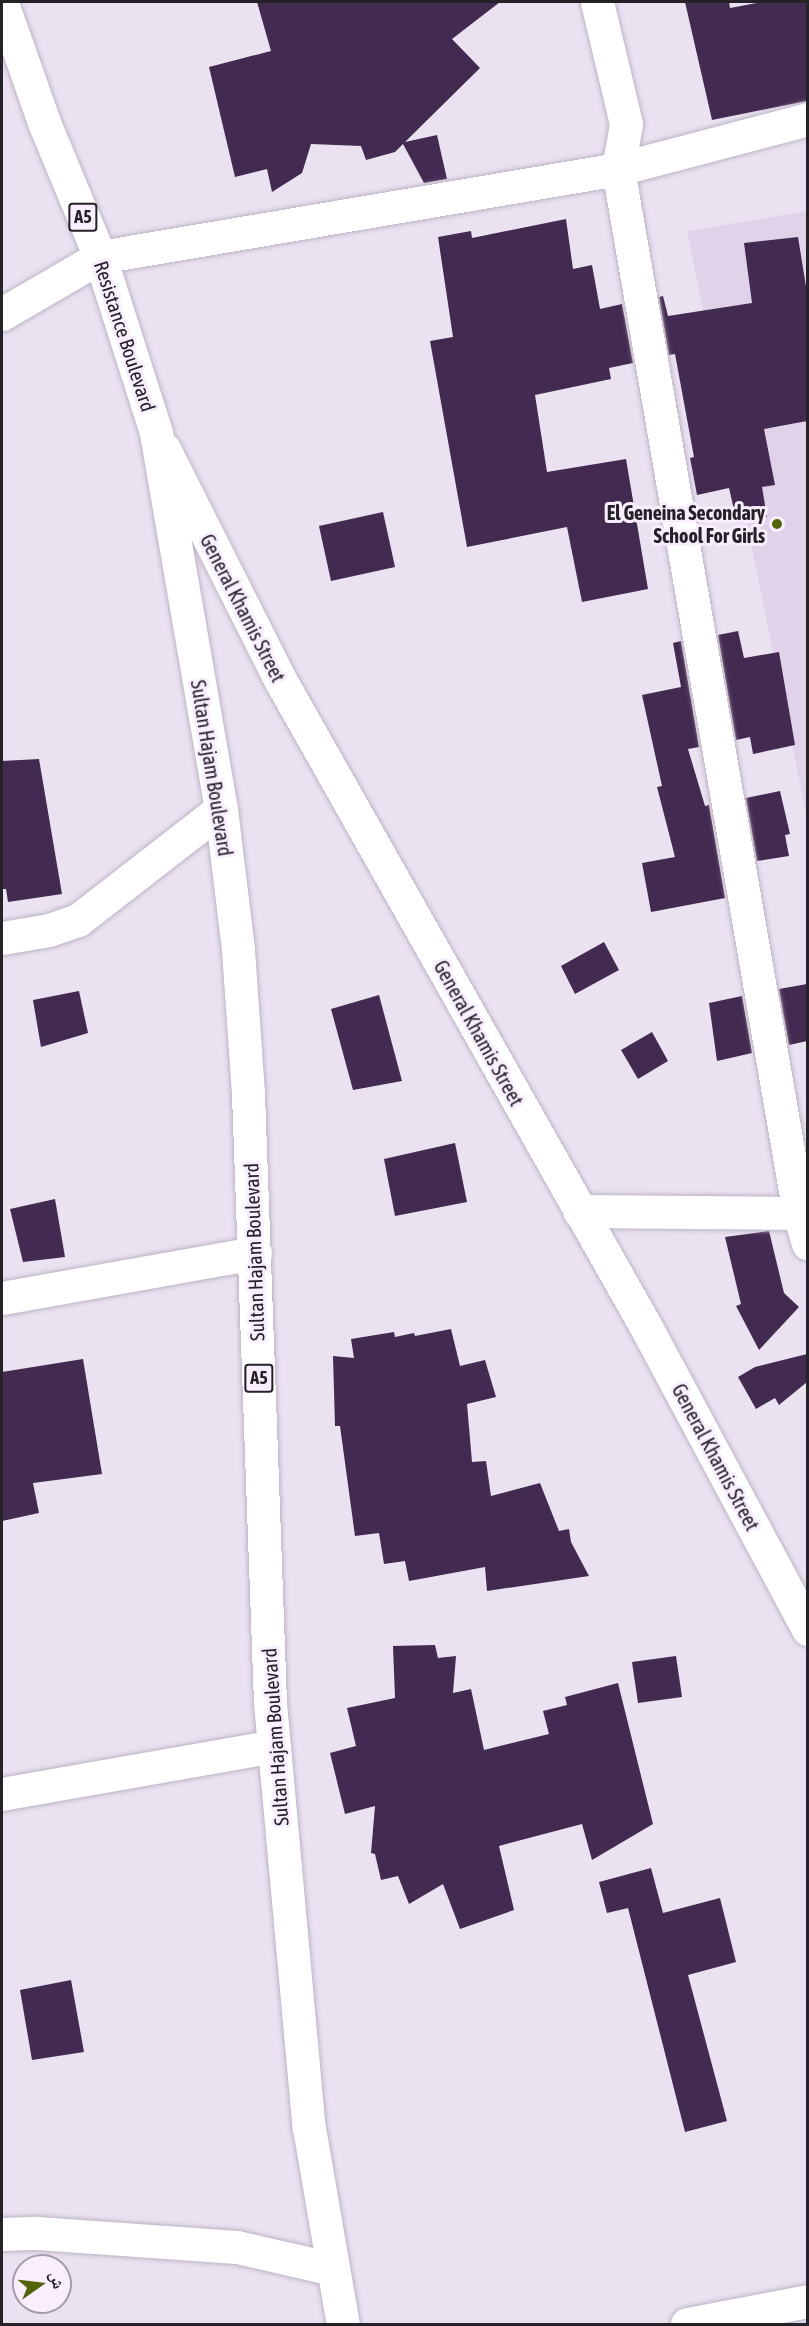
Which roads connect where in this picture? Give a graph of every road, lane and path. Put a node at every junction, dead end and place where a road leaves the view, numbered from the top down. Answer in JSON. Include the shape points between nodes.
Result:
{"nodes":[{"id":1,"x":597,"y":2,"type":"edge"},
{"id":2,"x":2,"y":3,"type":"edge"},
{"id":3,"x":807,"y":119,"type":"edge"},
{"id":4,"x":618,"y":169,"type":"junction"},
{"id":5,"x":100,"y":257,"type":"junction"},
{"id":6,"x":2,"y":314,"type":"edge"},
{"id":7,"x":156,"y":433,"type":"junction"},
{"id":8,"x":221,"y":809,"type":"junction"},
{"id":9,"x":2,"y":938,"type":"edge"},
{"id":10,"x":579,"y":1211,"type":"junction"},
{"id":11,"x":805,"y":1224,"type":"edge"},
{"id":12,"x":255,"y":1253,"type":"junction"},
{"id":13,"x":2,"y":1298,"type":"edge"},
{"id":14,"x":807,"y":1629,"type":"edge"},
{"id":15,"x":274,"y":1746,"type":"junction"},
{"id":16,"x":2,"y":1794,"type":"edge"},
{"id":17,"x":2,"y":2234,"type":"edge"},
{"id":18,"x":333,"y":2269,"type":"junction"},
{"id":19,"x":807,"y":2301,"type":"edge"},
{"id":20,"x":343,"y":2325,"type":"edge"},
{"id":21,"x":687,"y":2325,"type":"edge"}],
"edges":[{"from":1,"to":4,"type":"main road","via":[[626,124]]},
{"from":2,"to":5,"type":"main road","name":"Resistance Boulevard","number":"A5","via":[[45,125]]},
{"from":3,"to":4,"type":"main road"},
{"from":4,"to":5,"type":"main road"},
{"from":4,"to":11,"type":"main road"},
{"from":5,"to":6,"type":"main road"},
{"from":5,"to":7,"type":"main road","name":"Resistance Boulevard","number":"A5"},
{"from":7,"to":8,"type":"main road","name":"Sultan Hajam Boulevard","number":"A5"},
{"from":7,"to":10,"type":"main road","name":"General Khamis Street","number":"A5","via":[[226,581]]},
{"from":8,"to":9,"type":"main road","via":[[78,920],[49,930]]},
{"from":8,"to":12,"type":"main road","name":"Sultan Hajam Boulevard","number":"A5","via":[[238,950]]},
{"from":10,"to":11,"type":"main road"},
{"from":10,"to":14,"type":"main road","name":"General Khamis Street","number":"A5","via":[[652,1338]]},
{"from":12,"to":13,"type":"main road"},
{"from":12,"to":15,"type":"main road","name":"Sultan Hajam Boulevard","number":"A5"},
{"from":15,"to":16,"type":"main road"},
{"from":15,"to":18,"type":"main road","name":"Sultan Hajam Boulevard","number":"A5","via":[[309,2128]]},
{"from":17,"to":18,"type":"main road","via":[[48,2233],[237,2247]]},
{"from":18,"to":20,"type":"main road","name":"Sultan Hajam Boulevard","number":"A5"},
{"from":19,"to":21,"type":"main road"}]}
